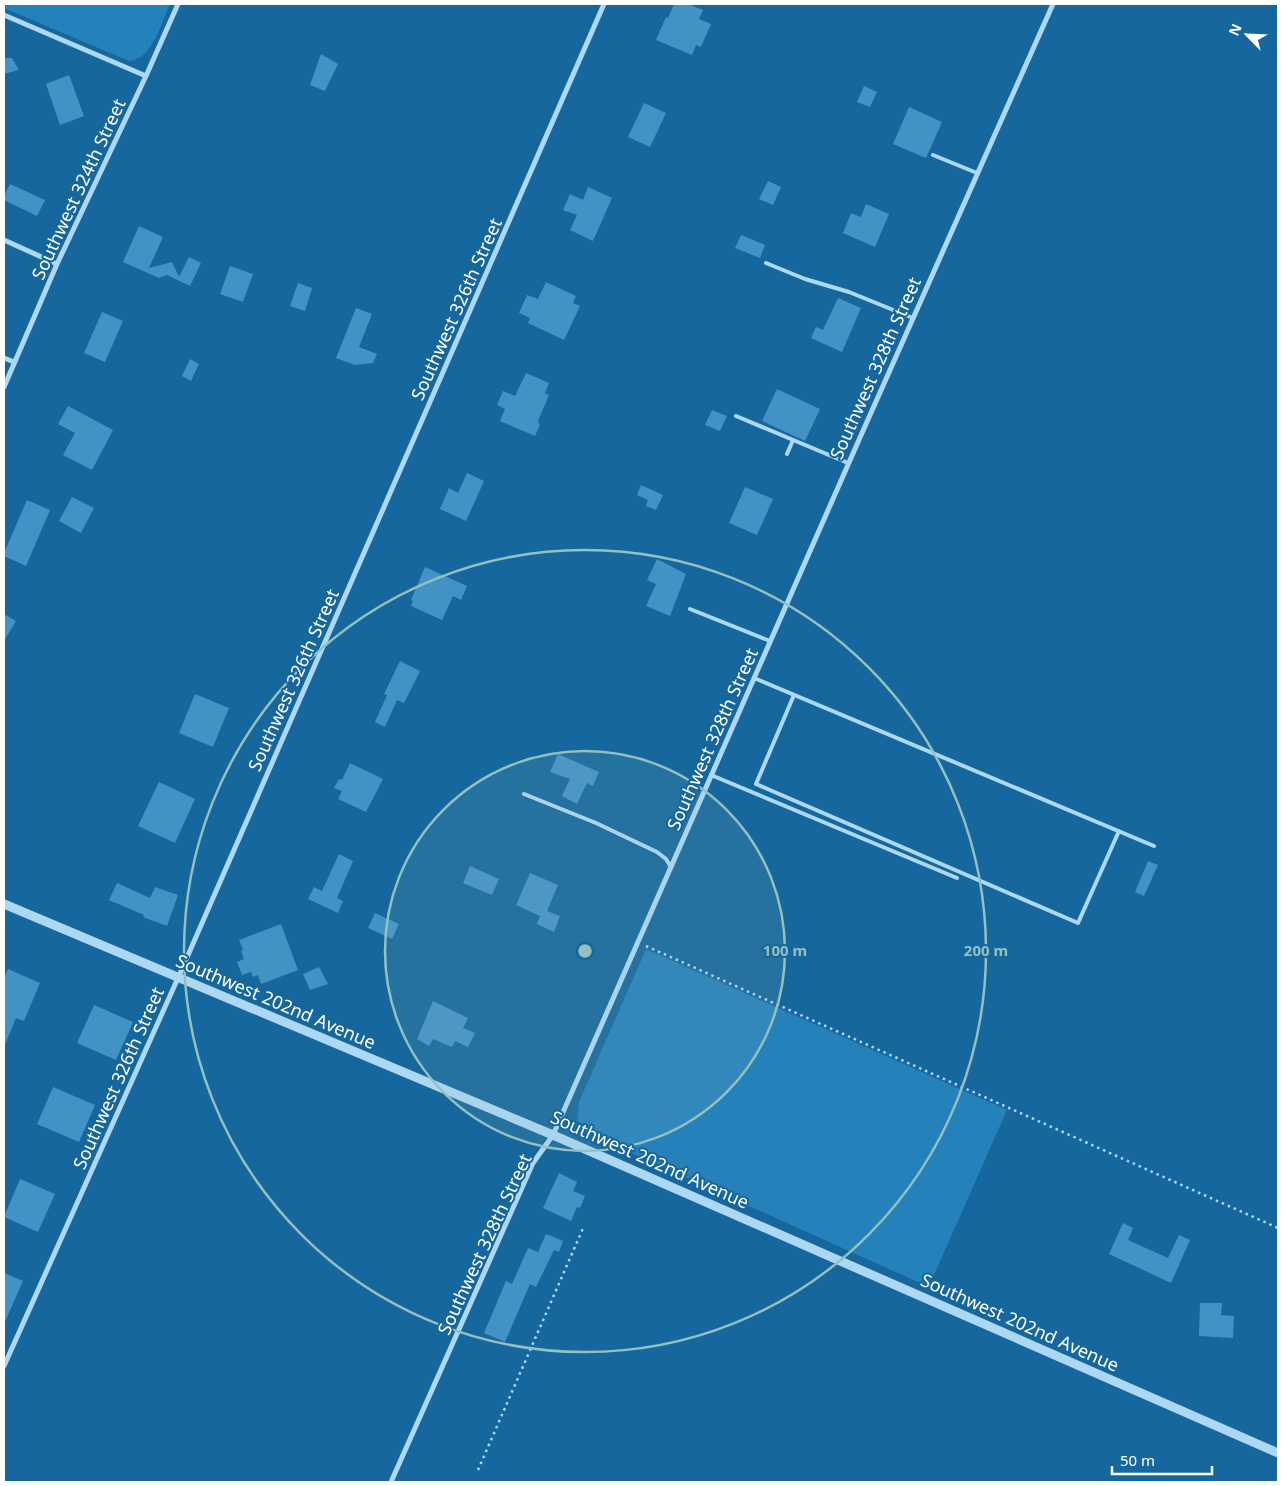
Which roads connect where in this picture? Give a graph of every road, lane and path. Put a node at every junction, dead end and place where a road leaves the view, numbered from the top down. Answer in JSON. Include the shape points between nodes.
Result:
{"nodes":[{"id":1,"x":178,"y":4,"type":"edge"},
{"id":2,"x":604,"y":4,"type":"edge"},
{"id":3,"x":1053,"y":4,"type":"edge"},
{"id":4,"x":4,"y":14,"type":"edge"},
{"id":5,"x":146,"y":76,"type":"junction"},
{"id":6,"x":933,"y":155,"type":"dead end"},
{"id":7,"x":977,"y":174,"type":"junction"},
{"id":8,"x":4,"y":240,"type":"edge"},
{"id":9,"x":766,"y":263,"type":"dead end"},
{"id":10,"x":57,"y":264,"type":"junction"},
{"id":11,"x":913,"y":318,"type":"junction"},
{"id":12,"x":4,"y":358,"type":"edge"},
{"id":13,"x":14,"y":362,"type":"junction"},
{"id":14,"x":4,"y":387,"type":"edge"},
{"id":15,"x":736,"y":416,"type":"dead end"},
{"id":16,"x":793,"y":440,"type":"junction"},
{"id":17,"x":787,"y":454,"type":"dead end"},
{"id":18,"x":848,"y":463,"type":"junction"},
{"id":19,"x":690,"y":609,"type":"dead end"},
{"id":20,"x":770,"y":642,"type":"junction"},
{"id":21,"x":754,"y":678,"type":"junction"},
{"id":22,"x":794,"y":695,"type":"junction"},
{"id":23,"x":711,"y":775,"type":"junction"},
{"id":24,"x":524,"y":794,"type":"dead end"},
{"id":25,"x":1118,"y":831,"type":"junction"},
{"id":26,"x":1154,"y":846,"type":"dead end"},
{"id":27,"x":671,"y":867,"type":"junction"},
{"id":28,"x":957,"y":878,"type":"dead end"},
{"id":29,"x":4,"y":904,"type":"edge"},
{"id":30,"x":638,"y":942,"type":"junction"},
{"id":31,"x":178,"y":978,"type":"junction"},
{"id":32,"x":553,"y":1134,"type":"junction"},
{"id":33,"x":584,"y":1226,"type":"dead end"},
{"id":34,"x":1278,"y":1228,"type":"edge"},
{"id":35,"x":4,"y":1363,"type":"edge"},
{"id":36,"x":1278,"y":1453,"type":"edge"},
{"id":37,"x":478,"y":1470,"type":"dead end"},
{"id":38,"x":391,"y":1482,"type":"edge"}],
"edges":[{"from":1,"to":5,"type":"street","name":"Southwest 324th Street"},
{"from":2,"to":31,"type":"street","name":"Southwest 326th Street"},
{"from":3,"to":7,"type":"street","name":"Southwest 328th Street"},
{"from":4,"to":5,"type":"street"},
{"from":5,"to":10,"type":"street","name":"Southwest 324th Street"},
{"from":6,"to":7,"type":"lane"},
{"from":7,"to":11,"type":"street","name":"Southwest 328th Street"},
{"from":8,"to":10,"type":"street"},
{"from":9,"to":11,"type":"lane"},
{"from":10,"to":13,"type":"street","name":"Southwest 324th Street"},
{"from":11,"to":18,"type":"street","name":"Southwest 328th Street"},
{"from":12,"to":13,"type":"street"},
{"from":13,"to":14,"type":"street","name":"Southwest 324th Street"},
{"from":15,"to":16,"type":"lane"},
{"from":16,"to":17,"type":"lane"},
{"from":16,"to":18,"type":"lane"},
{"from":18,"to":20,"type":"street","name":"Southwest 328th Street"},
{"from":19,"to":20,"type":"lane"},
{"from":20,"to":21,"type":"street","name":"Southwest 328th Street"},
{"from":21,"to":22,"type":"lane"},
{"from":21,"to":23,"type":"street","name":"Southwest 328th Street"},
{"from":22,"to":25,"type":"lane"},
{"from":22,"to":25,"type":"lane","via":[[756,784],[978,881],[1078,922]]},
{"from":23,"to":27,"type":"street","name":"Southwest 328th Street"},
{"from":23,"to":28,"type":"lane"},
{"from":24,"to":27,"type":"lane","via":[[657,852]]},
{"from":25,"to":26,"type":"lane"},
{"from":27,"to":30,"type":"street","name":"Southwest 328th Street"},
{"from":29,"to":31,"type":"street","name":"Southwest 202nd Avenue"},
{"from":30,"to":32,"type":"street","name":"Southwest 328th Street"},
{"from":30,"to":34,"type":"path"},
{"from":31,"to":32,"type":"street","name":"Southwest 202nd Avenue"},
{"from":31,"to":35,"type":"street","name":"Southwest 326th Street"},
{"from":32,"to":36,"type":"street","name":"Southwest 202nd Avenue"},
{"from":32,"to":38,"type":"street","name":"Southwest 328th Street","via":[[533,1164]]},
{"from":33,"to":37,"type":"path"}]}
